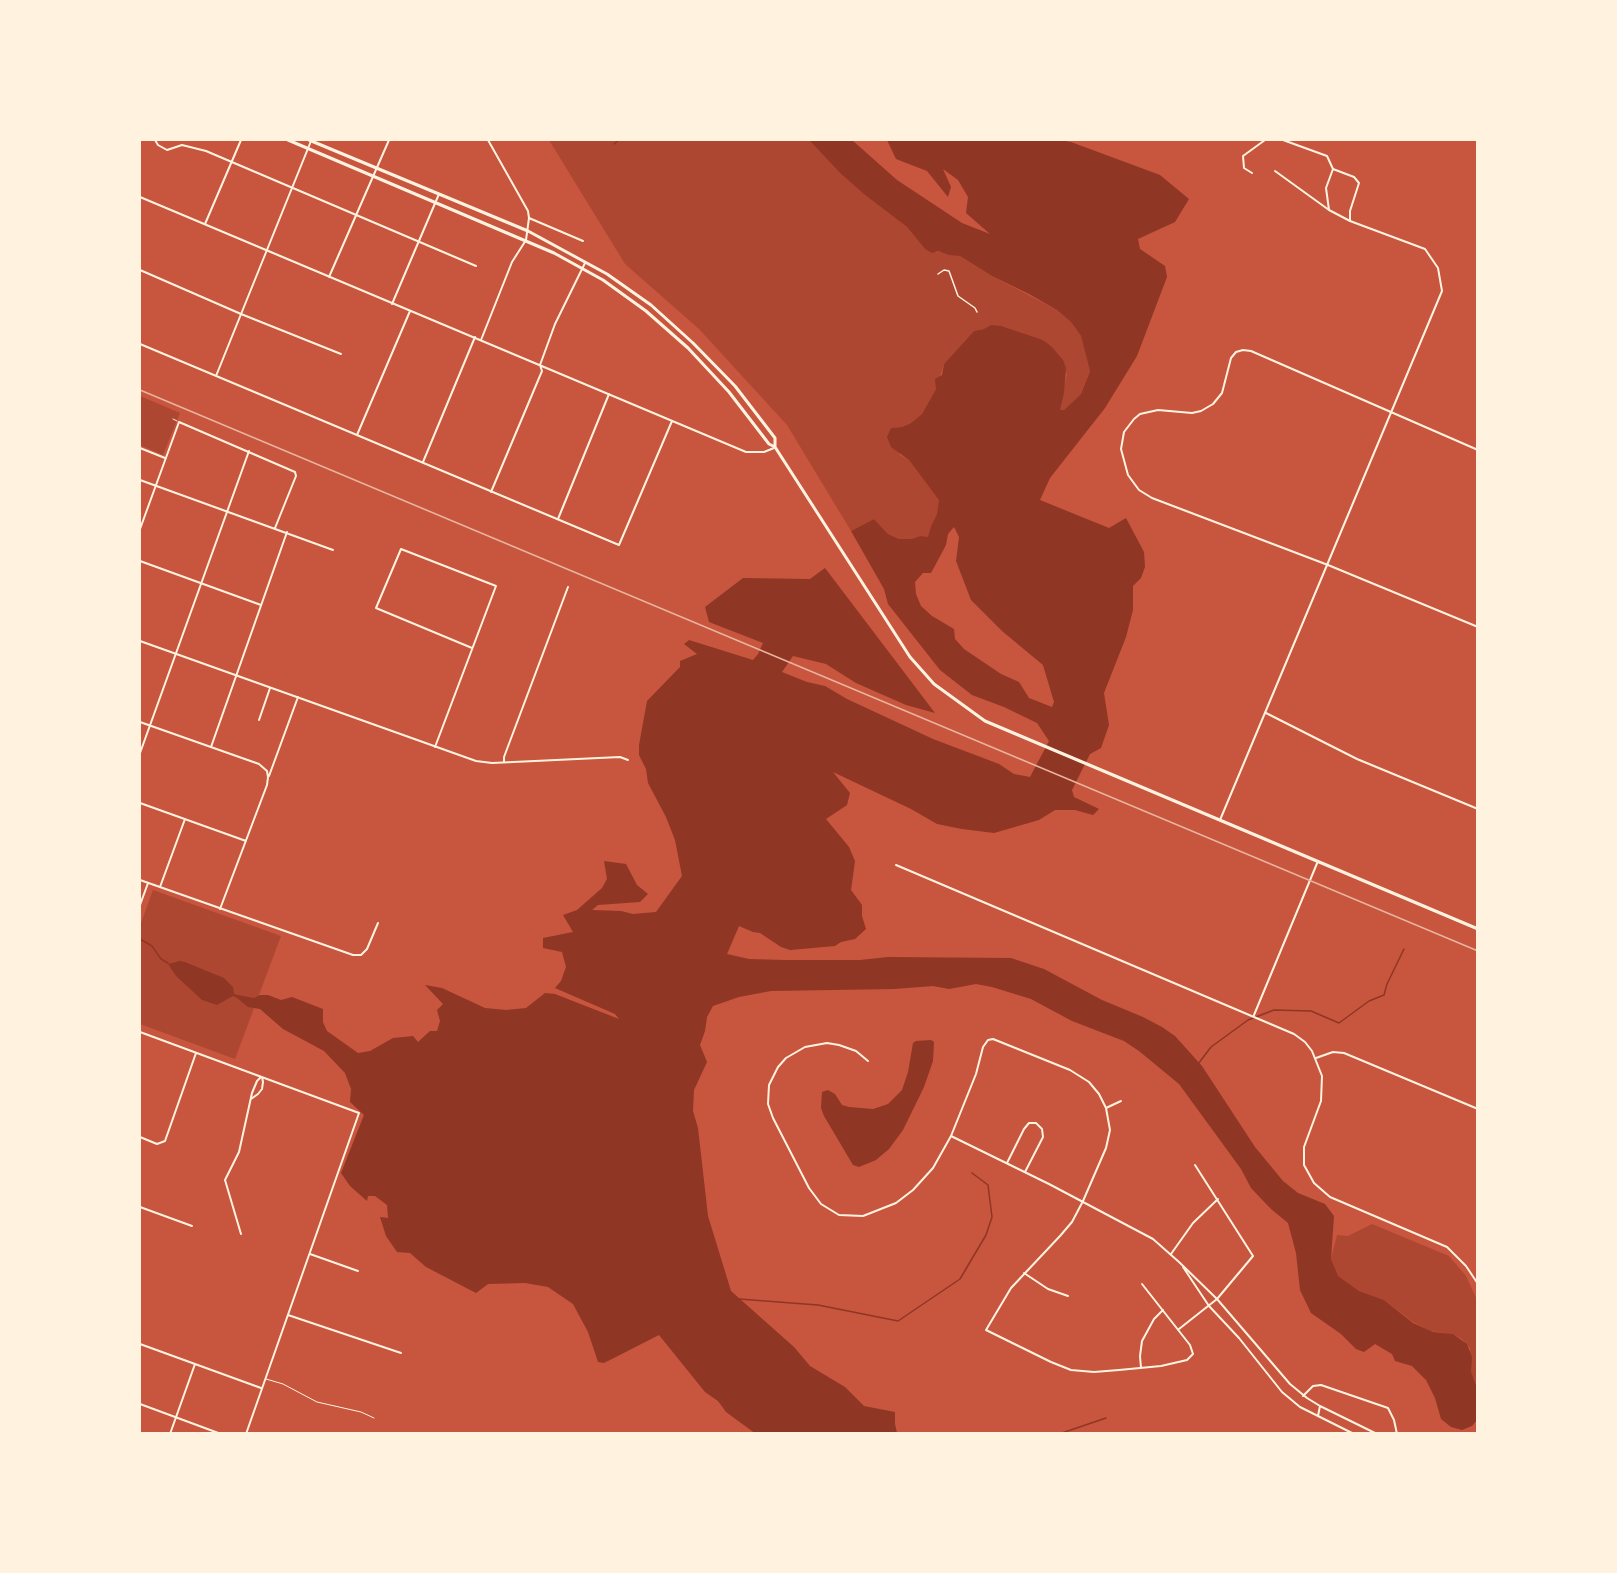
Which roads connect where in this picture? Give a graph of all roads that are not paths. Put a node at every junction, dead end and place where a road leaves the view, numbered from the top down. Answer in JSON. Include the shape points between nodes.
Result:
{"nodes":[{"id":1,"x":155,"y":140,"type":"edge"},
{"id":2,"x":241,"y":140,"type":"edge"},
{"id":3,"x":288,"y":140,"type":"edge"},
{"id":4,"x":310,"y":140,"type":"edge"},
{"id":5,"x":389,"y":140,"type":"edge"},
{"id":6,"x":488,"y":140,"type":"edge"},
{"id":7,"x":1265,"y":140,"type":"edge"},
{"id":8,"x":1283,"y":140,"type":"edge"},
{"id":9,"x":308,"y":148,"type":"junction"},
{"id":10,"x":231,"y":162,"type":"junction"},
{"id":11,"x":376,"y":168,"type":"junction"},
{"id":12,"x":1333,"y":168,"type":"junction"},
{"id":13,"x":1275,"y":171,"type":"dead end"},
{"id":14,"x":1252,"y":173,"type":"dead end"},
{"id":15,"x":372,"y":175,"type":"junction"},
{"id":16,"x":293,"y":189,"type":"junction"},
{"id":17,"x":439,"y":194,"type":"junction"},
{"id":18,"x":141,"y":198,"type":"edge"},
{"id":19,"x":436,"y":201,"type":"junction"},
{"id":20,"x":140,"y":204,"type":"edge"},
{"id":21,"x":1329,"y":210,"type":"junction"},
{"id":22,"x":355,"y":216,"type":"junction"},
{"id":23,"x":529,"y":218,"type":"junction"},
{"id":24,"x":1350,"y":221,"type":"junction"},
{"id":25,"x":205,"y":224,"type":"junction"},
{"id":26,"x":528,"y":231,"type":"junction"},
{"id":27,"x":526,"y":240,"type":"junction"},
{"id":28,"x":583,"y":241,"type":"dead end"},
{"id":29,"x":418,"y":242,"type":"junction"},
{"id":30,"x":267,"y":252,"type":"junction"},
{"id":31,"x":586,"y":261,"type":"junction"},
{"id":32,"x":476,"y":266,"type":"dead end"},
{"id":33,"x":583,"y":268,"type":"junction"},
{"id":34,"x":140,"y":270,"type":"edge"},
{"id":35,"x":938,"y":274,"type":"dead end"},
{"id":36,"x":329,"y":277,"type":"junction"},
{"id":37,"x":392,"y":304,"type":"junction"},
{"id":38,"x":410,"y":311,"type":"junction"},
{"id":39,"x":977,"y":312,"type":"dead end"},
{"id":40,"x":241,"y":314,"type":"junction"},
{"id":41,"x":475,"y":337,"type":"junction"},
{"id":42,"x":481,"y":340,"type":"junction"},
{"id":43,"x":140,"y":344,"type":"edge"},
{"id":44,"x":341,"y":354,"type":"dead end"},
{"id":45,"x":540,"y":365,"type":"junction"},
{"id":46,"x":216,"y":376,"type":"junction"},
{"id":47,"x":609,"y":394,"type":"junction"},
{"id":48,"x":1392,"y":414,"type":"junction"},
{"id":49,"x":173,"y":419,"type":"dead end"},
{"id":50,"x":672,"y":421,"type":"junction"},
{"id":51,"x":179,"y":422,"type":"junction"},
{"id":52,"x":357,"y":435,"type":"junction"},
{"id":53,"x":775,"y":447,"type":"junction"},
{"id":54,"x":140,"y":448,"type":"edge"},
{"id":55,"x":1478,"y":450,"type":"edge"},
{"id":56,"x":249,"y":451,"type":"junction"},
{"id":57,"x":165,"y":458,"type":"junction"},
{"id":58,"x":423,"y":463,"type":"junction"},
{"id":59,"x":140,"y":480,"type":"edge"},
{"id":60,"x":155,"y":486,"type":"junction"},
{"id":61,"x":491,"y":492,"type":"junction"},
{"id":62,"x":226,"y":511,"type":"junction"},
{"id":63,"x":558,"y":520,"type":"junction"},
{"id":64,"x":275,"y":528,"type":"junction"},
{"id":65,"x":140,"y":529,"type":"edge"},
{"id":66,"x":287,"y":532,"type":"junction"},
{"id":67,"x":333,"y":550,"type":"dead end"},
{"id":68,"x":140,"y":561,"type":"edge"},
{"id":69,"x":1328,"y":565,"type":"junction"},
{"id":70,"x":200,"y":583,"type":"junction"},
{"id":71,"x":568,"y":587,"type":"dead end"},
{"id":72,"x":261,"y":605,"type":"junction"},
{"id":73,"x":1478,"y":627,"type":"edge"},
{"id":74,"x":140,"y":641,"type":"edge"},
{"id":75,"x":472,"y":648,"type":"junction"},
{"id":76,"x":175,"y":654,"type":"junction"},
{"id":77,"x":236,"y":676,"type":"junction"},
{"id":78,"x":270,"y":688,"type":"junction"},
{"id":79,"x":298,"y":697,"type":"junction"},
{"id":80,"x":1266,"y":713,"type":"junction"},
{"id":81,"x":259,"y":720,"type":"dead end"},
{"id":82,"x":140,"y":722,"type":"edge"},
{"id":83,"x":149,"y":725,"type":"junction"},
{"id":84,"x":211,"y":747,"type":"junction"},
{"id":85,"x":435,"y":747,"type":"junction"},
{"id":86,"x":140,"y":753,"type":"edge"},
{"id":87,"x":628,"y":759,"type":"dead end"},
{"id":88,"x":504,"y":762,"type":"junction"},
{"id":89,"x":268,"y":777,"type":"junction"},
{"id":90,"x":140,"y":803,"type":"edge"},
{"id":91,"x":1478,"y":809,"type":"edge"},
{"id":92,"x":185,"y":819,"type":"junction"},
{"id":93,"x":1220,"y":820,"type":"junction"},
{"id":94,"x":246,"y":841,"type":"junction"},
{"id":95,"x":1318,"y":861,"type":"junction"},
{"id":96,"x":896,"y":865,"type":"dead end"},
{"id":97,"x":140,"y":880,"type":"edge"},
{"id":98,"x":148,"y":883,"type":"junction"},
{"id":99,"x":160,"y":887,"type":"junction"},
{"id":100,"x":140,"y":905,"type":"edge"},
{"id":101,"x":220,"y":909,"type":"junction"},
{"id":102,"x":378,"y":923,"type":"dead end"},
{"id":103,"x":1478,"y":929,"type":"edge"},
{"id":104,"x":1254,"y":1016,"type":"junction"},
{"id":105,"x":140,"y":1032,"type":"edge"},
{"id":106,"x":196,"y":1053,"type":"junction"},
{"id":107,"x":1316,"y":1058,"type":"junction"},
{"id":108,"x":867,"y":1061,"type":"dead end"},
{"id":109,"x":261,"y":1077,"type":"junction"},
{"id":110,"x":251,"y":1099,"type":"junction"},
{"id":111,"x":1121,"y":1101,"type":"dead end"},
{"id":112,"x":1106,"y":1108,"type":"junction"},
{"id":113,"x":1478,"y":1109,"type":"edge"},
{"id":114,"x":951,"y":1136,"type":"junction"},
{"id":115,"x":140,"y":1137,"type":"edge"},
{"id":116,"x":1007,"y":1163,"type":"junction"},
{"id":117,"x":1195,"y":1165,"type":"dead end"},
{"id":118,"x":1025,"y":1172,"type":"junction"},
{"id":119,"x":1218,"y":1199,"type":"junction"},
{"id":120,"x":1083,"y":1202,"type":"junction"},
{"id":121,"x":140,"y":1207,"type":"edge"},
{"id":122,"x":192,"y":1226,"type":"dead end"},
{"id":123,"x":241,"y":1234,"type":"dead end"},
{"id":124,"x":310,"y":1254,"type":"junction"},
{"id":125,"x":1171,"y":1254,"type":"junction"},
{"id":126,"x":1179,"y":1262,"type":"junction"},
{"id":127,"x":358,"y":1271,"type":"dead end"},
{"id":128,"x":1024,"y":1273,"type":"junction"},
{"id":129,"x":1142,"y":1284,"type":"dead end"},
{"id":130,"x":1478,"y":1284,"type":"edge"},
{"id":131,"x":1068,"y":1296,"type":"dead end"},
{"id":132,"x":1217,"y":1299,"type":"junction"},
{"id":133,"x":1209,"y":1306,"type":"junction"},
{"id":134,"x":1163,"y":1310,"type":"junction"},
{"id":135,"x":288,"y":1315,"type":"junction"},
{"id":136,"x":1179,"y":1329,"type":"junction"},
{"id":137,"x":140,"y":1344,"type":"edge"},
{"id":138,"x":400,"y":1353,"type":"dead end"},
{"id":139,"x":195,"y":1364,"type":"junction"},
{"id":140,"x":1141,"y":1368,"type":"junction"},
{"id":141,"x":265,"y":1379,"type":"junction"},
{"id":142,"x":261,"y":1389,"type":"junction"},
{"id":143,"x":1304,"y":1396,"type":"junction"},
{"id":144,"x":140,"y":1404,"type":"edge"},
{"id":145,"x":1320,"y":1406,"type":"junction"},
{"id":146,"x":1318,"y":1416,"type":"junction"},
{"id":147,"x":176,"y":1417,"type":"junction"},
{"id":148,"x":374,"y":1418,"type":"dead end"},
{"id":149,"x":170,"y":1434,"type":"edge"},
{"id":150,"x":221,"y":1434,"type":"edge"},
{"id":151,"x":246,"y":1434,"type":"edge"},
{"id":152,"x":1354,"y":1434,"type":"edge"},
{"id":153,"x":1377,"y":1434,"type":"edge"},
{"id":154,"x":1397,"y":1434,"type":"edge"}],
"edges":[{"from":1,"to":10,"type":"street","via":[[166,150],[190,146]]},
{"from":2,"to":10,"type":"street"},
{"from":3,"to":9,"type":"main road"},
{"from":4,"to":9,"type":"street"},
{"from":4,"to":11,"type":"main road"},
{"from":5,"to":11,"type":"street"},
{"from":6,"to":23,"type":"street"},
{"from":7,"to":14,"type":"street","via":[[1243,156],[1244,168]]},
{"from":8,"to":12,"type":"street","via":[[1327,156]]},
{"from":9,"to":15,"type":"main road"},
{"from":9,"to":16,"type":"street"},
{"from":10,"to":16,"type":"street"},
{"from":10,"to":25,"type":"street"},
{"from":11,"to":15,"type":"street"},
{"from":11,"to":17,"type":"main road"},
{"from":12,"to":21,"type":"street","via":[[1326,188]]},
{"from":12,"to":24,"type":"street","via":[[1359,183]]},
{"from":13,"to":21,"type":"street"},
{"from":15,"to":19,"type":"main road"},
{"from":15,"to":22,"type":"street"},
{"from":16,"to":22,"type":"street"},
{"from":16,"to":30,"type":"street"},
{"from":17,"to":19,"type":"street"},
{"from":17,"to":26,"type":"main road"},
{"from":18,"to":20,"type":"street"},
{"from":18,"to":25,"type":"street"},
{"from":19,"to":27,"type":"main road"},
{"from":19,"to":29,"type":"street"},
{"from":21,"to":24,"type":"street"},
{"from":22,"to":29,"type":"street"},
{"from":22,"to":36,"type":"street"},
{"from":23,"to":26,"type":"street"},
{"from":23,"to":28,"type":"street"},
{"from":24,"to":48,"type":"street","via":[[1425,249],[1438,268],[1442,291]]},
{"from":25,"to":30,"type":"street"},
{"from":26,"to":27,"type":"street"},
{"from":26,"to":31,"type":"main road"},
{"from":27,"to":33,"type":"main road"},
{"from":27,"to":42,"type":"street","via":[[512,262]]},
{"from":29,"to":32,"type":"street"},
{"from":29,"to":37,"type":"street"},
{"from":30,"to":36,"type":"street"},
{"from":30,"to":40,"type":"street"},
{"from":31,"to":33,"type":"street"},
{"from":31,"to":53,"type":"main road","via":[[651,305],[693,343],[763,420],[775,438]]},
{"from":33,"to":45,"type":"street"},
{"from":33,"to":53,"type":"main road","via":[[646,311],[687,348]]},
{"from":34,"to":40,"type":"street"},
{"from":35,"to":39,"type":"street","via":[[949,271],[958,296]]},
{"from":36,"to":37,"type":"street"},
{"from":37,"to":38,"type":"street"},
{"from":38,"to":41,"type":"street"},
{"from":38,"to":52,"type":"street"},
{"from":40,"to":44,"type":"street"},
{"from":40,"to":46,"type":"street"},
{"from":41,"to":42,"type":"street"},
{"from":41,"to":58,"type":"street"},
{"from":42,"to":45,"type":"street"},
{"from":43,"to":46,"type":"street"},
{"from":45,"to":47,"type":"street"},
{"from":45,"to":61,"type":"street","via":[[542,371]]},
{"from":46,"to":52,"type":"street"},
{"from":47,"to":50,"type":"street"},
{"from":47,"to":63,"type":"street"},
{"from":48,"to":55,"type":"street"},
{"from":48,"to":69,"type":"street"},
{"from":48,"to":69,"type":"street","via":[[1243,350],[1231,358],[1222,393],[1209,407],[1192,413],[1147,411],[1124,432],[1124,467],[1146,495]]},
{"from":49,"to":51,"type":"lane"},
{"from":50,"to":53,"type":"street","via":[[746,452],[764,452]]},
{"from":50,"to":63,"type":"street","via":[[619,545]]},
{"from":51,"to":56,"type":"street"},
{"from":51,"to":57,"type":"street"},
{"from":52,"to":58,"type":"street"},
{"from":53,"to":93,"type":"main road","via":[[910,657],[934,684],[985,722]]},
{"from":54,"to":57,"type":"street"},
{"from":56,"to":62,"type":"street"},
{"from":56,"to":64,"type":"street","via":[[295,472]]},
{"from":57,"to":60,"type":"street"},
{"from":58,"to":61,"type":"street"},
{"from":59,"to":60,"type":"street"},
{"from":60,"to":62,"type":"street"},
{"from":60,"to":65,"type":"street"},
{"from":61,"to":63,"type":"street"},
{"from":62,"to":64,"type":"street"},
{"from":62,"to":70,"type":"street"},
{"from":64,"to":66,"type":"street"},
{"from":66,"to":67,"type":"street"},
{"from":66,"to":72,"type":"street"},
{"from":68,"to":70,"type":"street"},
{"from":69,"to":73,"type":"street"},
{"from":69,"to":80,"type":"street"},
{"from":70,"to":72,"type":"street"},
{"from":70,"to":76,"type":"street"},
{"from":71,"to":88,"type":"street"},
{"from":72,"to":77,"type":"street"},
{"from":74,"to":76,"type":"street"},
{"from":75,"to":75,"type":"street","via":[[496,586],[401,549],[376,608]]},
{"from":75,"to":85,"type":"street"},
{"from":76,"to":77,"type":"street"},
{"from":76,"to":83,"type":"street"},
{"from":77,"to":78,"type":"street"},
{"from":77,"to":84,"type":"street"},
{"from":78,"to":79,"type":"street"},
{"from":78,"to":81,"type":"street"},
{"from":79,"to":85,"type":"street"},
{"from":79,"to":89,"type":"street"},
{"from":80,"to":91,"type":"street","via":[[1358,759]]},
{"from":80,"to":93,"type":"street"},
{"from":82,"to":83,"type":"street"},
{"from":83,"to":84,"type":"street"},
{"from":83,"to":86,"type":"street"},
{"from":84,"to":89,"type":"street","via":[[259,764]]},
{"from":85,"to":88,"type":"street","via":[[476,761]]},
{"from":87,"to":88,"type":"street"},
{"from":89,"to":94,"type":"street"},
{"from":90,"to":92,"type":"street"},
{"from":92,"to":94,"type":"street"},
{"from":92,"to":99,"type":"street"},
{"from":93,"to":95,"type":"main road"},
{"from":94,"to":101,"type":"street"},
{"from":95,"to":103,"type":"main road"},
{"from":95,"to":104,"type":"street"},
{"from":96,"to":104,"type":"street"},
{"from":97,"to":98,"type":"street"},
{"from":98,"to":99,"type":"street"},
{"from":98,"to":100,"type":"street"},
{"from":99,"to":101,"type":"street"},
{"from":101,"to":102,"type":"street","via":[[353,956],[367,949]]},
{"from":104,"to":107,"type":"street","via":[[1294,1034]]},
{"from":105,"to":106,"type":"street"},
{"from":106,"to":109,"type":"street"},
{"from":106,"to":115,"type":"street","via":[[165,1141],[157,1144]]},
{"from":107,"to":113,"type":"street","via":[[1344,1053]]},
{"from":107,"to":130,"type":"street","via":[[1323,1091],[1304,1152],[1306,1170],[1314,1183],[1330,1197],[1447,1247]]},
{"from":108,"to":114,"type":"street","via":[[839,1045],[806,1047],[786,1058],[769,1085],[772,1118],[808,1188],[821,1204],[839,1215],[854,1217],[896,1203],[933,1168]]},
{"from":109,"to":110,"type":"street"},
{"from":109,"to":110,"type":"street","via":[[262,1089]]},
{"from":109,"to":124,"type":"street","via":[[359,1113]]},
{"from":110,"to":123,"type":"street","via":[[239,1152],[225,1180]]},
{"from":111,"to":112,"type":"street"},
{"from":112,"to":114,"type":"street","via":[[1089,1082],[1070,1070],[997,1040],[988,1040]]},
{"from":112,"to":120,"type":"street","via":[[1110,1130],[1106,1148]]},
{"from":114,"to":116,"type":"street"},
{"from":116,"to":118,"type":"street"},
{"from":116,"to":118,"type":"street","via":[[1026,1125],[1036,1123],[1043,1137]]},
{"from":117,"to":119,"type":"street"},
{"from":118,"to":120,"type":"street"},
{"from":119,"to":125,"type":"street","via":[[1193,1222]]},
{"from":119,"to":132,"type":"street","via":[[1253,1256]]},
{"from":120,"to":125,"type":"street","via":[[1138,1229]]},
{"from":120,"to":128,"type":"street","via":[[1072,1222]]},
{"from":121,"to":122,"type":"street"},
{"from":124,"to":127,"type":"street"},
{"from":124,"to":135,"type":"street"},
{"from":125,"to":126,"type":"street"},
{"from":126,"to":132,"type":"street"},
{"from":126,"to":133,"type":"street"},
{"from":128,"to":131,"type":"street","via":[[1048,1289]]},
{"from":128,"to":140,"type":"street","via":[[1002,1300],[986,1330],[1071,1370]]},
{"from":129,"to":134,"type":"street"},
{"from":132,"to":133,"type":"street"},
{"from":132,"to":143,"type":"street","via":[[1280,1375]]},
{"from":133,"to":136,"type":"street"},
{"from":133,"to":146,"type":"street","via":[[1281,1392]]},
{"from":134,"to":136,"type":"street"},
{"from":134,"to":140,"type":"street","via":[[1142,1341]]},
{"from":135,"to":138,"type":"street"},
{"from":135,"to":141,"type":"street"},
{"from":136,"to":140,"type":"street","via":[[1193,1354],[1182,1362]]},
{"from":137,"to":139,"type":"street"},
{"from":139,"to":142,"type":"street"},
{"from":139,"to":147,"type":"street"},
{"from":141,"to":142,"type":"street"},
{"from":141,"to":148,"type":"lane","via":[[317,1402]]},
{"from":142,"to":151,"type":"street"},
{"from":143,"to":145,"type":"street"},
{"from":143,"to":154,"type":"street","via":[[1313,1386],[1321,1385],[1388,1408]]},
{"from":144,"to":147,"type":"street"},
{"from":145,"to":146,"type":"street"},
{"from":145,"to":153,"type":"street"},
{"from":146,"to":152,"type":"street"},
{"from":147,"to":149,"type":"street"},
{"from":147,"to":150,"type":"street"}]}
